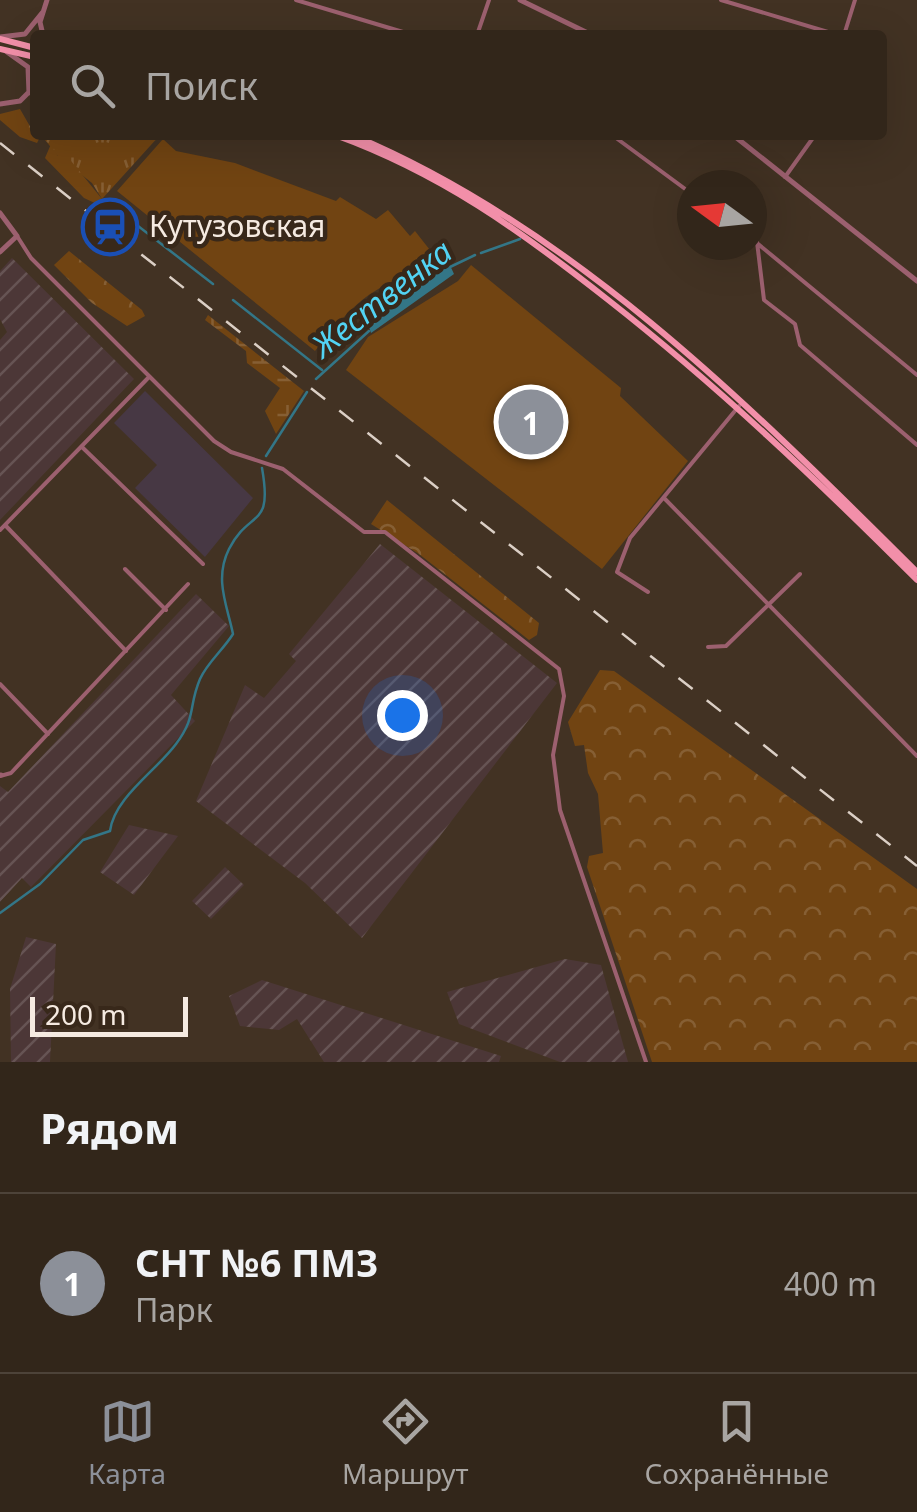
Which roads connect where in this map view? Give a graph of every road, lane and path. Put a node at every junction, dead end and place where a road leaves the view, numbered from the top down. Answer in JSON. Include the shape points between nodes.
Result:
{"nodes":[{"id":1,"x":48,"y":0,"type":"edge"},
{"id":2,"x":296,"y":0,"type":"edge"},
{"id":3,"x":489,"y":0,"type":"edge"},
{"id":4,"x":520,"y":0,"type":"edge"},
{"id":5,"x":721,"y":0,"type":"edge"},
{"id":6,"x":855,"y":0,"type":"edge"},
{"id":7,"x":315,"y":3,"type":"edge"},
{"id":8,"x":42,"y":13,"type":"junction"},
{"id":9,"x":43,"y":30,"type":"edge"},
{"id":10,"x":398,"y":30,"type":"edge"},
{"id":11,"x":479,"y":30,"type":"edge"},
{"id":12,"x":582,"y":30,"type":"edge"},
{"id":13,"x":824,"y":30,"type":"edge"},
{"id":14,"x":843,"y":30,"type":"edge"},
{"id":15,"x":0,"y":38,"type":"edge"},
{"id":16,"x":30,"y":47,"type":"edge"},
{"id":17,"x":0,"y":49,"type":"edge"},
{"id":18,"x":30,"y":56,"type":"edge"},
{"id":19,"x":29,"y":93,"type":"joint"},
{"id":20,"x":0,"y":104,"type":"edge"},
{"id":21,"x":345,"y":140,"type":"edge"},
{"id":22,"x":363,"y":140,"type":"edge"},
{"id":23,"x":619,"y":140,"type":"edge"},
{"id":24,"x":739,"y":140,"type":"edge"},
{"id":25,"x":812,"y":140,"type":"edge"},
{"id":26,"x":785,"y":178,"type":"junction"},
{"id":27,"x":677,"y":183,"type":"edge"},
{"id":28,"x":0,"y":213,"type":"edge"},
{"id":29,"x":16,"y":236,"type":"junction"},
{"id":30,"x":767,"y":251,"type":"edge"},
{"id":31,"x":0,"y":252,"type":"edge"},
{"id":32,"x":757,"y":260,"type":"edge"},
{"id":33,"x":917,"y":281,"type":"edge"},
{"id":34,"x":917,"y":374,"type":"edge"},
{"id":35,"x":149,"y":378,"type":"junction"},
{"id":36,"x":740,"y":406,"type":"junction"},
{"id":37,"x":917,"y":445,"type":"edge"},
{"id":38,"x":82,"y":448,"type":"junction"},
{"id":39,"x":664,"y":498,"type":"junction"},
{"id":40,"x":5,"y":524,"type":"junction"},
{"id":41,"x":0,"y":530,"type":"edge"},
{"id":42,"x":204,"y":564,"type":"dead end"},
{"id":43,"x":125,"y":569,"type":"dead end"},
{"id":44,"x":917,"y":572,"type":"edge"},
{"id":45,"x":800,"y":574,"type":"dead end"},
{"id":46,"x":917,"y":580,"type":"edge"},
{"id":47,"x":188,"y":584,"type":"dead end"},
{"id":48,"x":648,"y":592,"type":"dead end"},
{"id":49,"x":768,"y":605,"type":"junction"},
{"id":50,"x":166,"y":610,"type":"junction"},
{"id":51,"x":708,"y":647,"type":"dead end"},
{"id":52,"x":127,"y":652,"type":"junction"},
{"id":53,"x":0,"y":684,"type":"edge"},
{"id":54,"x":48,"y":734,"type":"junction"},
{"id":55,"x":917,"y":756,"type":"edge"},
{"id":56,"x":0,"y":775,"type":"edge"},
{"id":57,"x":646,"y":1062,"type":"edge"}],
"edges":[{"from":1,"to":8,"type":"street"},
{"from":2,"to":7,"type":"street"},
{"from":3,"to":11,"type":"street"},
{"from":4,"to":12,"type":"street"},
{"from":5,"to":13,"type":"street"},
{"from":6,"to":14,"type":"street"},
{"from":7,"to":10,"type":"street"},
{"from":8,"to":9,"type":"street"},
{"from":8,"to":15,"type":"street","via":[[25,34]]},
{"from":15,"to":16,"type":"main road"},
{"from":17,"to":18,"type":"main road"},
{"from":17,"to":19,"type":"street","via":[[28,67]]},
{"from":19,"to":20,"type":"street"},
{"from":21,"to":36,"type":"main road","via":[[496,213]]},
{"from":22,"to":44,"type":"main road","via":[[464,188],[523,225],[744,402]]},
{"from":23,"to":27,"type":"street"},
{"from":24,"to":26,"type":"street"},
{"from":25,"to":26,"type":"street"},
{"from":26,"to":33,"type":"street"},
{"from":28,"to":29,"type":"street"},
{"from":29,"to":31,"type":"street"},
{"from":29,"to":35,"type":"street"},
{"from":30,"to":34,"type":"street"},
{"from":32,"to":37,"type":"street","via":[[764,300],[795,324],[800,344]]},
{"from":35,"to":38,"type":"street"},
{"from":35,"to":57,"type":"street","via":[[214,441],[283,469],[364,532],[385,532],[559,668],[564,696],[553,756],[557,796]]},
{"from":36,"to":39,"type":"street"},
{"from":36,"to":46,"type":"main road"},
{"from":38,"to":40,"type":"street"},
{"from":38,"to":42,"type":"street"},
{"from":39,"to":48,"type":"street","via":[[630,538],[618,572]]},
{"from":39,"to":49,"type":"street"},
{"from":40,"to":41,"type":"street"},
{"from":40,"to":52,"type":"street"},
{"from":43,"to":50,"type":"street"},
{"from":45,"to":49,"type":"street"},
{"from":47,"to":50,"type":"street"},
{"from":49,"to":51,"type":"street","via":[[726,646]]},
{"from":49,"to":55,"type":"street"},
{"from":50,"to":52,"type":"street"},
{"from":52,"to":54,"type":"street"},
{"from":53,"to":54,"type":"street"},
{"from":54,"to":56,"type":"street","via":[[11,773]]}]}
